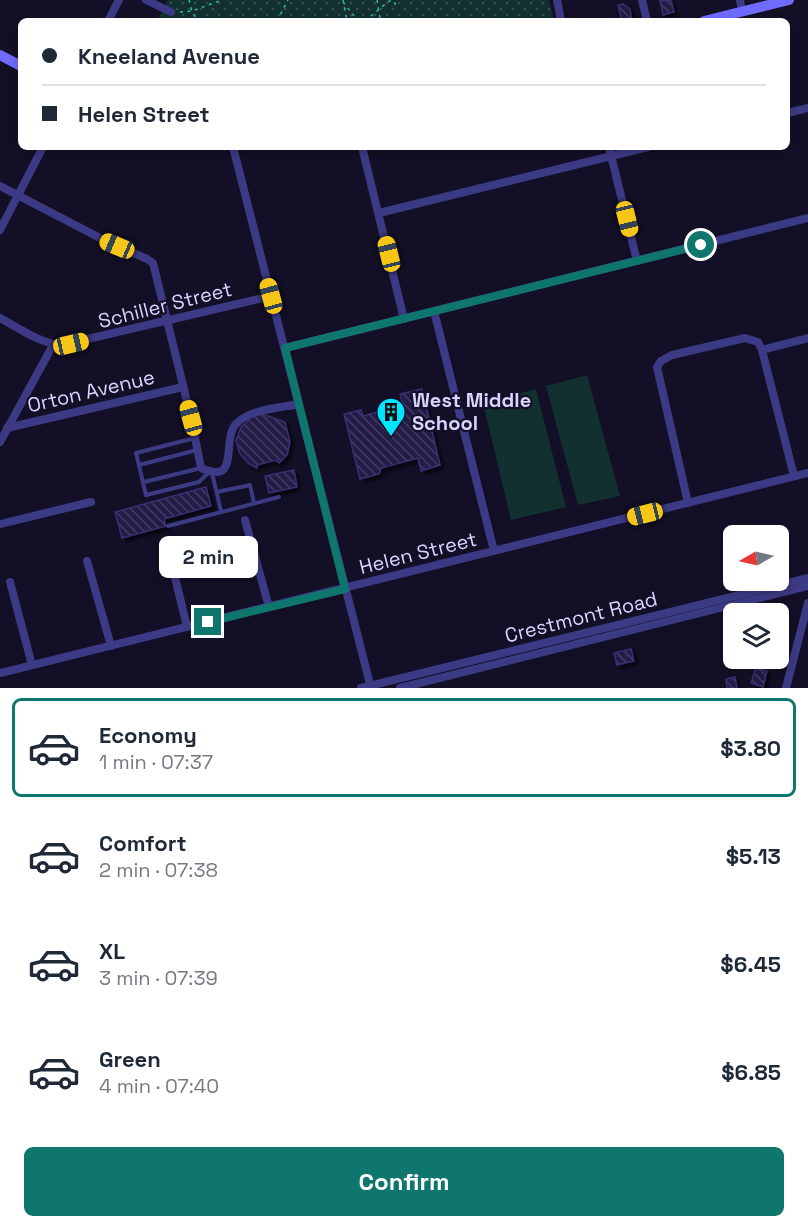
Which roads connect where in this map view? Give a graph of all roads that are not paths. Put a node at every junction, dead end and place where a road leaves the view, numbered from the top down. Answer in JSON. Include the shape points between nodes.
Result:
{"nodes":[{"id":1,"x":119,"y":0,"type":"edge"},
{"id":2,"x":147,"y":0,"type":"edge"},
{"id":3,"x":557,"y":0,"type":"edge"},
{"id":4,"x":642,"y":0,"type":"edge"},
{"id":5,"x":740,"y":0,"type":"edge"},
{"id":6,"x":789,"y":0,"type":"edge"},
{"id":7,"x":171,"y":12,"type":"road end"},
{"id":8,"x":742,"y":12,"type":"junction"},
{"id":9,"x":110,"y":18,"type":"edge"},
{"id":10,"x":560,"y":18,"type":"edge"},
{"id":11,"x":646,"y":18,"type":"edge"},
{"id":12,"x":717,"y":18,"type":"edge"},
{"id":13,"x":0,"y":55,"type":"edge"},
{"id":14,"x":18,"y":64,"type":"edge"},
{"id":15,"x":808,"y":108,"type":"edge"},
{"id":16,"x":790,"y":112,"type":"edge"},
{"id":17,"x":41,"y":150,"type":"edge"},
{"id":18,"x":234,"y":150,"type":"edge"},
{"id":19,"x":363,"y":150,"type":"edge"},
{"id":20,"x":610,"y":150,"type":"edge"},
{"id":21,"x":636,"y":150,"type":"edge"},
{"id":22,"x":611,"y":156,"type":"junction"},
{"id":23,"x":0,"y":186,"type":"edge"},
{"id":24,"x":18,"y":195,"type":"junction"},
{"id":25,"x":379,"y":213,"type":"junction"},
{"id":26,"x":808,"y":218,"type":"edge"},
{"id":27,"x":0,"y":230,"type":"edge"},
{"id":28,"x":637,"y":261,"type":"junction"},
{"id":29,"x":271,"y":296,"type":"junction"},
{"id":30,"x":434,"y":311,"type":"junction"},
{"id":31,"x":0,"y":318,"type":"edge"},
{"id":32,"x":405,"y":318,"type":"junction"},
{"id":33,"x":168,"y":322,"type":"junction"},
{"id":34,"x":808,"y":338,"type":"edge"},
{"id":35,"x":53,"y":345,"type":"junction"},
{"id":36,"x":285,"y":348,"type":"junction"},
{"id":37,"x":762,"y":350,"type":"junction"},
{"id":38,"x":183,"y":387,"type":"junction"},
{"id":39,"x":299,"y":404,"type":"junction"},
{"id":40,"x":7,"y":428,"type":"junction"},
{"id":41,"x":195,"y":438,"type":"junction"},
{"id":42,"x":0,"y":442,"type":"edge"},
{"id":43,"x":197,"y":450,"type":"junction"},
{"id":44,"x":139,"y":465,"type":"junction"},
{"id":45,"x":207,"y":471,"type":"junction"},
{"id":46,"x":808,"y":473,"type":"edge"},
{"id":47,"x":794,"y":476,"type":"junction"},
{"id":48,"x":144,"y":482,"type":"junction"},
{"id":49,"x":217,"y":492,"type":"junction"},
{"id":50,"x":279,"y":497,"type":"dead end"},
{"id":51,"x":91,"y":502,"type":"dead end"},
{"id":52,"x":254,"y":503,"type":"junction"},
{"id":53,"x":688,"y":503,"type":"junction"},
{"id":54,"x":221,"y":511,"type":"junction"},
{"id":55,"x":245,"y":520,"type":"dead end"},
{"id":56,"x":0,"y":524,"type":"edge"},
{"id":57,"x":168,"y":526,"type":"dead end"},
{"id":58,"x":167,"y":544,"type":"dead end"},
{"id":59,"x":494,"y":551,"type":"junction"},
{"id":60,"x":87,"y":561,"type":"dead end"},
{"id":61,"x":808,"y":578,"type":"edge"},
{"id":62,"x":10,"y":582,"type":"dead end"},
{"id":63,"x":808,"y":586,"type":"edge"},
{"id":64,"x":345,"y":589,"type":"junction"},
{"id":65,"x":808,"y":603,"type":"edge"},
{"id":66,"x":269,"y":607,"type":"junction"},
{"id":67,"x":187,"y":627,"type":"junction"},
{"id":68,"x":590,"y":636,"type":"junction"},
{"id":69,"x":111,"y":646,"type":"junction"},
{"id":70,"x":484,"y":658,"type":"junction"},
{"id":71,"x":32,"y":665,"type":"junction"},
{"id":72,"x":487,"y":666,"type":"junction"},
{"id":73,"x":0,"y":673,"type":"edge"},
{"id":74,"x":371,"y":687,"type":"edge"},
{"id":75,"x":361,"y":688,"type":"edge"},
{"id":76,"x":400,"y":688,"type":"edge"},
{"id":77,"x":786,"y":688,"type":"edge"}],
"edges":[{"from":1,"to":9,"type":"street"},
{"from":2,"to":7,"type":"street"},
{"from":3,"to":10,"type":"street"},
{"from":4,"to":11,"type":"street"},
{"from":5,"to":8,"type":"street"},
{"from":6,"to":8,"type":"street"},
{"from":8,"to":12,"type":"street"},
{"from":13,"to":14,"type":"street"},
{"from":15,"to":16,"type":"street"},
{"from":17,"to":24,"type":"street"},
{"from":18,"to":29,"type":"street"},
{"from":19,"to":25,"type":"street"},
{"from":20,"to":22,"type":"street"},
{"from":21,"to":22,"type":"street"},
{"from":22,"to":25,"type":"street"},
{"from":22,"to":28,"type":"street"},
{"from":23,"to":24,"type":"street"},
{"from":24,"to":27,"type":"street"},
{"from":24,"to":33,"type":"street","via":[[147,259],[154,266]]},
{"from":25,"to":32,"type":"street"},
{"from":26,"to":28,"type":"street"},
{"from":28,"to":30,"type":"street"},
{"from":29,"to":33,"type":"street","name":"Schiller Street"},
{"from":29,"to":36,"type":"street"},
{"from":30,"to":32,"type":"street"},
{"from":30,"to":59,"type":"street"},
{"from":31,"to":35,"type":"street"},
{"from":32,"to":36,"type":"street"},
{"from":33,"to":35,"type":"street","name":"Schiller Street"},
{"from":33,"to":38,"type":"street"},
{"from":34,"to":37,"type":"street"},
{"from":35,"to":40,"type":"street"},
{"from":36,"to":39,"type":"street"},
{"from":37,"to":47,"type":"street"},
{"from":37,"to":53,"type":"street","via":[[758,342],[745,338],[672,355],[657,367]]},
{"from":38,"to":40,"type":"street","name":"Orton Avenue"},
{"from":38,"to":41,"type":"street"},
{"from":39,"to":45,"type":"street","via":[[252,414],[235,425],[228,462],[220,472]]},
{"from":39,"to":64,"type":"street"},
{"from":40,"to":42,"type":"street"},
{"from":41,"to":43,"type":"street"},
{"from":41,"to":44,"type":"lane","via":[[136,453]]},
{"from":43,"to":44,"type":"lane"},
{"from":43,"to":45,"type":"street"},
{"from":44,"to":48,"type":"lane"},
{"from":45,"to":48,"type":"lane"},
{"from":45,"to":48,"type":"lane","via":[[199,483],[146,495]]},
{"from":45,"to":49,"type":"lane"},
{"from":46,"to":47,"type":"street","name":"Helen Street"},
{"from":47,"to":53,"type":"street","name":"Helen Street"},
{"from":49,"to":52,"type":"lane","via":[[250,484]]},
{"from":49,"to":54,"type":"lane"},
{"from":50,"to":52,"type":"lane"},
{"from":51,"to":56,"type":"street"},
{"from":52,"to":54,"type":"lane"},
{"from":53,"to":59,"type":"street","name":"Helen Street"},
{"from":54,"to":57,"type":"lane"},
{"from":55,"to":66,"type":"street"},
{"from":58,"to":67,"type":"street"},
{"from":59,"to":64,"type":"street","name":"Helen Street"},
{"from":60,"to":69,"type":"street"},
{"from":61,"to":68,"type":"street","name":"Crestmont Road"},
{"from":62,"to":71,"type":"street"},
{"from":63,"to":68,"type":"street","name":"Crestmont Road"},
{"from":64,"to":66,"type":"street","name":"Helen Street"},
{"from":64,"to":74,"type":"street"},
{"from":65,"to":77,"type":"street"},
{"from":66,"to":67,"type":"street","name":"Helen Street"},
{"from":67,"to":69,"type":"street","name":"Helen Street"},
{"from":68,"to":70,"type":"street","name":"Crestmont Road"},
{"from":68,"to":72,"type":"street","name":"Crestmont Road"},
{"from":69,"to":71,"type":"street","name":"Helen Street"},
{"from":70,"to":72,"type":"street"},
{"from":70,"to":74,"type":"street","name":"Crestmont Road"},
{"from":71,"to":73,"type":"street","name":"Helen Street"},
{"from":72,"to":76,"type":"street","name":"Crestmont Road"},
{"from":74,"to":75,"type":"street","name":"Crestmont Road"}]}
